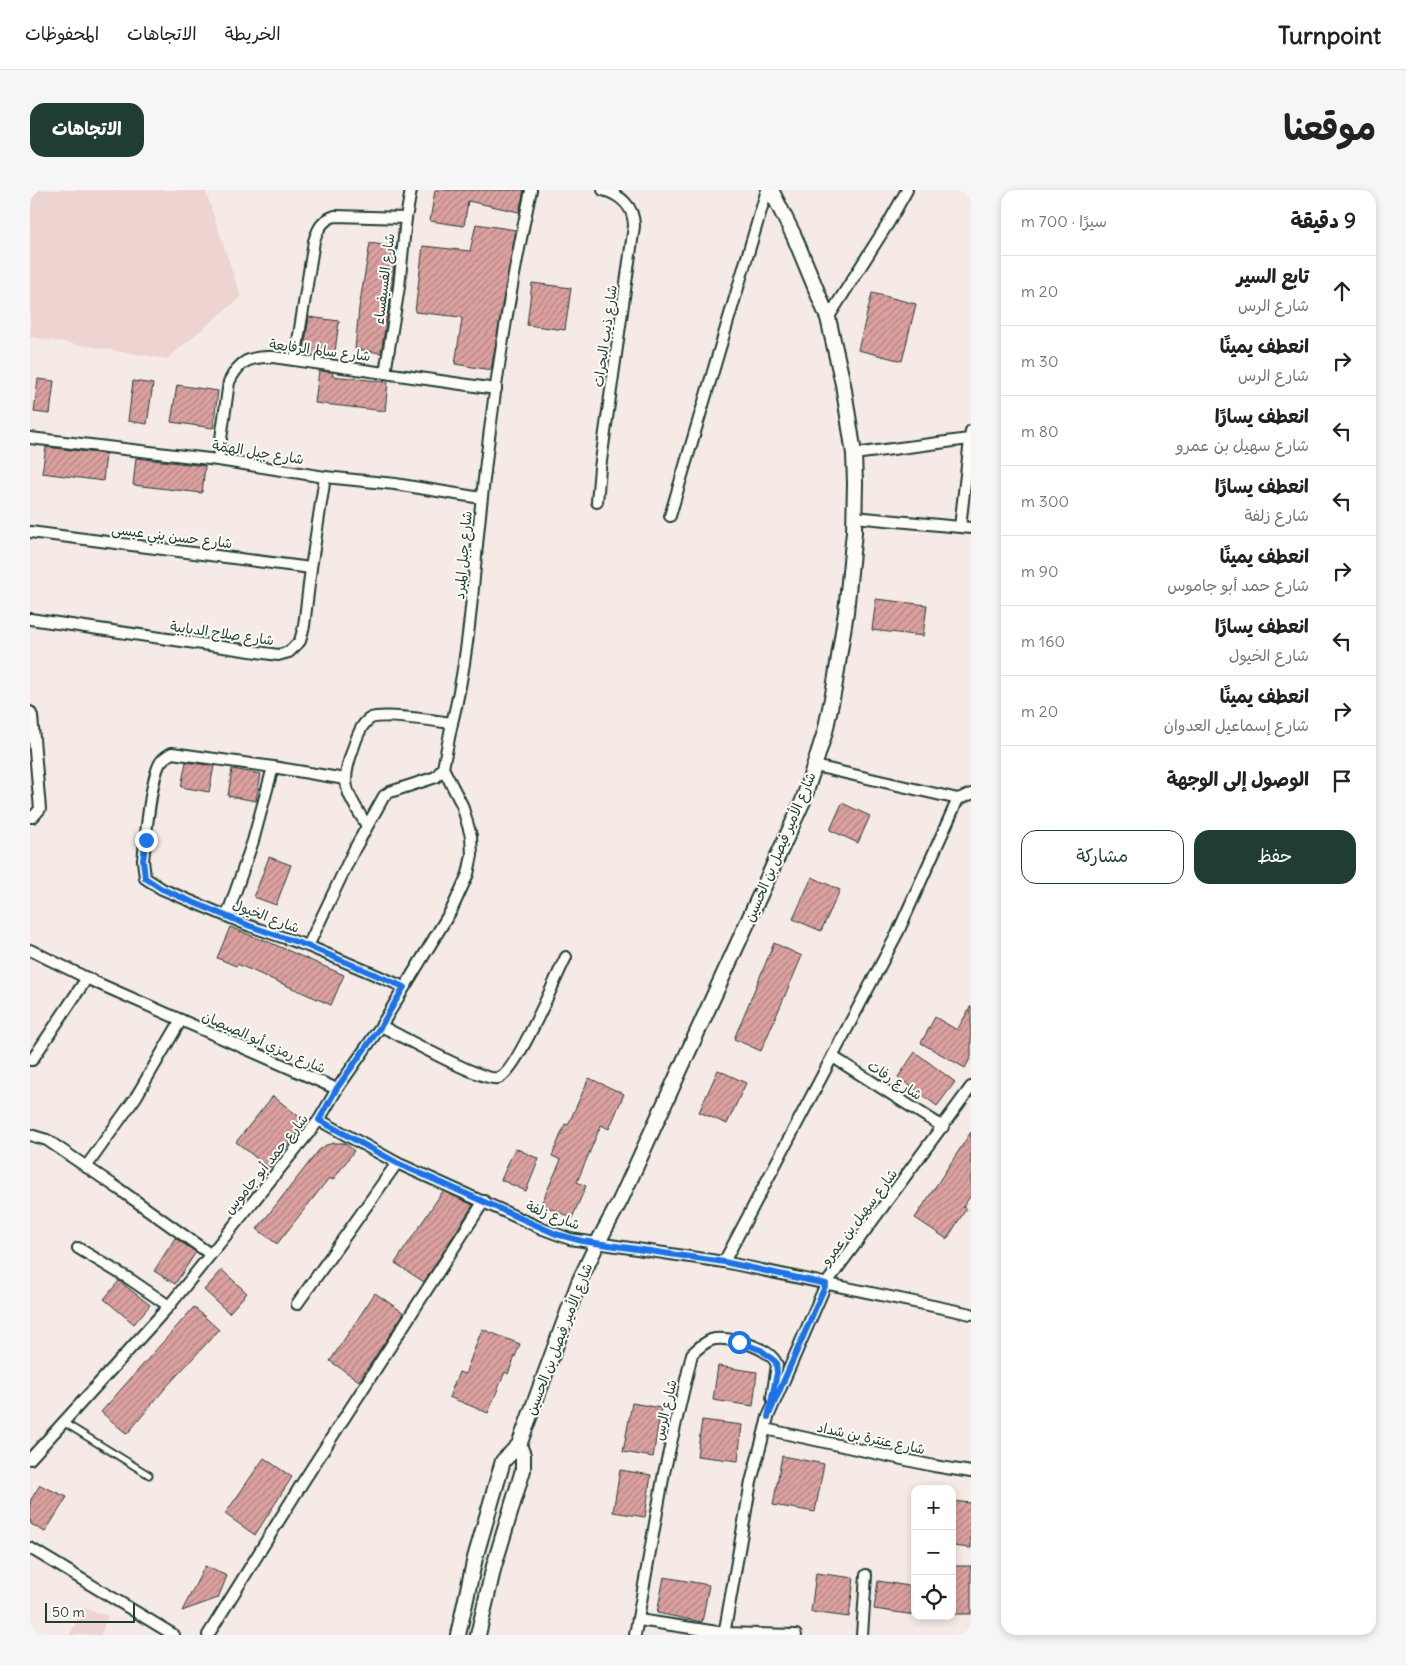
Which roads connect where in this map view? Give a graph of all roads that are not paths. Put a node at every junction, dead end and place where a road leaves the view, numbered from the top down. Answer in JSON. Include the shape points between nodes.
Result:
{"nodes":[{"id":1,"x":411,"y":190,"type":"edge"},
{"id":2,"x":531,"y":190,"type":"edge"},
{"id":3,"x":603,"y":190,"type":"edge"},
{"id":4,"x":769,"y":190,"type":"edge"},
{"id":5,"x":907,"y":190,"type":"edge"},
{"id":6,"x":406,"y":218,"type":"junction"},
{"id":7,"x":828,"y":318,"type":"junction"},
{"id":8,"x":295,"y":360,"type":"junction"},
{"id":9,"x":385,"y":372,"type":"junction"},
{"id":10,"x":496,"y":389,"type":"junction"},
{"id":11,"x":970,"y":435,"type":"edge"},
{"id":12,"x":30,"y":438,"type":"edge"},
{"id":13,"x":854,"y":454,"type":"junction"},
{"id":14,"x":218,"y":460,"type":"junction"},
{"id":15,"x":326,"y":477,"type":"junction"},
{"id":16,"x":482,"y":498,"type":"junction"},
{"id":17,"x":597,"y":502,"type":"dead end"},
{"id":18,"x":670,"y":516,"type":"dead end"},
{"id":19,"x":854,"y":516,"type":"junction"},
{"id":20,"x":960,"y":527,"type":"junction"},
{"id":21,"x":971,"y":528,"type":"edge"},
{"id":22,"x":30,"y":532,"type":"edge"},
{"id":23,"x":311,"y":568,"type":"junction"},
{"id":24,"x":30,"y":619,"type":"edge"},
{"id":25,"x":30,"y":712,"type":"edge"},
{"id":26,"x":452,"y":723,"type":"junction"},
{"id":27,"x":815,"y":766,"type":"junction"},
{"id":28,"x":273,"y":767,"type":"junction"},
{"id":29,"x":443,"y":768,"type":"junction"},
{"id":30,"x":345,"y":779,"type":"junction"},
{"id":31,"x":971,"y":794,"type":"edge"},
{"id":32,"x":958,"y":799,"type":"junction"},
{"id":33,"x":30,"y":817,"type":"edge"},
{"id":34,"x":367,"y":826,"type":"junction"},
{"id":35,"x":227,"y":916,"type":"junction"},
{"id":36,"x":308,"y":946,"type":"junction"},
{"id":37,"x":30,"y":950,"type":"edge"},
{"id":38,"x":566,"y":956,"type":"dead end"},
{"id":39,"x":87,"y":978,"type":"junction"},
{"id":40,"x":404,"y":987,"type":"junction"},
{"id":41,"x":181,"y":1020,"type":"junction"},
{"id":42,"x":381,"y":1026,"type":"junction"},
{"id":43,"x":833,"y":1057,"type":"junction"},
{"id":44,"x":30,"y":1060,"type":"edge"},
{"id":45,"x":971,"y":1087,"type":"edge"},
{"id":46,"x":337,"y":1088,"type":"junction"},
{"id":47,"x":319,"y":1120,"type":"junction"},
{"id":48,"x":943,"y":1127,"type":"junction"},
{"id":49,"x":30,"y":1136,"type":"edge"},
{"id":50,"x":397,"y":1163,"type":"junction"},
{"id":51,"x":86,"y":1167,"type":"junction"},
{"id":52,"x":484,"y":1201,"type":"junction"},
{"id":53,"x":597,"y":1244,"type":"junction"},
{"id":54,"x":78,"y":1248,"type":"dead end"},
{"id":55,"x":210,"y":1254,"type":"junction"},
{"id":56,"x":724,"y":1262,"type":"junction"},
{"id":57,"x":826,"y":1284,"type":"junction"},
{"id":58,"x":297,"y":1304,"type":"dead end"},
{"id":59,"x":169,"y":1306,"type":"junction"},
{"id":60,"x":971,"y":1314,"type":"edge"},
{"id":61,"x":768,"y":1417,"type":"junction"},
{"id":62,"x":63,"y":1422,"type":"junction"},
{"id":63,"x":765,"y":1429,"type":"junction"},
{"id":64,"x":519,"y":1445,"type":"junction"},
{"id":65,"x":30,"y":1459,"type":"edge"},
{"id":66,"x":971,"y":1472,"type":"edge"},
{"id":67,"x":148,"y":1475,"type":"dead end"},
{"id":68,"x":30,"y":1548,"type":"edge"},
{"id":69,"x":866,"y":1575,"type":"dead end"},
{"id":70,"x":639,"y":1620,"type":"junction"},
{"id":71,"x":724,"y":1634,"type":"edge"},
{"id":72,"x":174,"y":1635,"type":"edge"},
{"id":73,"x":208,"y":1635,"type":"edge"},
{"id":74,"x":458,"y":1635,"type":"edge"},
{"id":75,"x":478,"y":1635,"type":"edge"},
{"id":76,"x":635,"y":1635,"type":"edge"},
{"id":77,"x":796,"y":1635,"type":"edge"},
{"id":78,"x":862,"y":1635,"type":"edge"}],
"edges":[{"from":1,"to":6,"type":"street","name":"شارع الفسيفساء"},
{"from":2,"to":10,"type":"street","name":"شارع جبل المبرد"},
{"from":3,"to":17,"type":"street","name":"شارع ذيب البحرات","via":[[627,204],[634,226]]},
{"from":4,"to":7,"type":"street","name":"شارع الأمير فيصل بن الحسين","via":[[794,236]]},
{"from":4,"to":18,"type":"street"},
{"from":5,"to":7,"type":"street"},
{"from":6,"to":8,"type":"street","via":[[335,216],[321,224],[314,242]]},
{"from":6,"to":9,"type":"street","name":"شارع الفسيفساء"},
{"from":7,"to":13,"type":"street","name":"شارع الأمير فيصل بن الحسين"},
{"from":8,"to":9,"type":"street","name":"شارع سالم الرفايعة"},
{"from":8,"to":14,"type":"street","name":"شارع سالم الرفايعة","via":[[254,357],[234,371],[229,382]]},
{"from":9,"to":10,"type":"street","name":"شارع سالم الرفايعة"},
{"from":10,"to":16,"type":"street","name":"شارع جبل المبرد"},
{"from":11,"to":13,"type":"street"},
{"from":11,"to":20,"type":"street"},
{"from":12,"to":14,"type":"street","name":"شارع جبل الهمّة"},
{"from":13,"to":19,"type":"street","name":"شارع الأمير فيصل بن الحسين"},
{"from":14,"to":15,"type":"street","name":"شارع جبل الهمّة"},
{"from":15,"to":16,"type":"street","name":"شارع جبل الهمّة"},
{"from":15,"to":23,"type":"street","name":"شارع صلاح الدبايبة"},
{"from":16,"to":26,"type":"street","name":"شارع جبل المبرد","via":[[467,648]]},
{"from":19,"to":20,"type":"street"},
{"from":19,"to":27,"type":"street","name":"شارع الأمير فيصل بن الحسين","via":[[850,585],[838,665]]},
{"from":20,"to":21,"type":"street"},
{"from":22,"to":23,"type":"street","name":"شارع حسن بني عيسى"},
{"from":23,"to":24,"type":"street","name":"شارع صلاح الدبايبة","via":[[300,641],[289,652],[278,654]]},
{"from":25,"to":33,"type":"street","via":[[40,809]]},
{"from":26,"to":29,"type":"street","name":"شارع جبل المبرد"},
{"from":26,"to":30,"type":"street","via":[[379,716],[366,721],[359,731]]},
{"from":27,"to":32,"type":"street"},
{"from":27,"to":53,"type":"street","name":"شارع الأمير فيصل بن الحسين","via":[[784,845],[620,1201]]},
{"from":28,"to":30,"type":"street"},
{"from":28,"to":35,"type":"street","via":[[253,841]]},
{"from":28,"to":35,"type":"street","name":"شارع الخيول","via":[[172,753],[160,764],[153,788],[143,872],[147,880],[162,889]]},
{"from":29,"to":34,"type":"street","via":[[429,780],[384,796]]},
{"from":29,"to":40,"type":"street","name":"شارع حمد أبو جاموس","via":[[462,805],[471,836],[472,855],[468,874],[452,909]]},
{"from":30,"to":34,"type":"street","via":[[349,795]]},
{"from":31,"to":32,"type":"street"},
{"from":32,"to":43,"type":"street","via":[[898,932]]},
{"from":34,"to":36,"type":"street"},
{"from":35,"to":36,"type":"street","name":"شارع الخيول"},
{"from":36,"to":40,"type":"street","name":"شارع الخيول"},
{"from":37,"to":39,"type":"street","name":"شارع رمزي أبو الصيصان"},
{"from":38,"to":42,"type":"street","via":[[526,1042],[504,1076],[498,1079],[481,1076]]},
{"from":39,"to":41,"type":"street","name":"شارع رمزي أبو الصيصان"},
{"from":39,"to":44,"type":"street"},
{"from":40,"to":42,"type":"street","name":"شارع حمد أبو جاموس"},
{"from":41,"to":46,"type":"street","name":"شارع رمزي أبو الصيصان"},
{"from":41,"to":51,"type":"street","name":"شارع رمزي أبو الصيصان","via":[[136,1097]]},
{"from":42,"to":46,"type":"street","name":"شارع حمد أبو جاموس"},
{"from":43,"to":48,"type":"street","name":"شارع رفات"},
{"from":43,"to":56,"type":"street"},
{"from":45,"to":48,"type":"street","name":"شارع سهيل بن عمرو"},
{"from":46,"to":47,"type":"street","name":"شارع حمد أبو جاموس"},
{"from":47,"to":50,"type":"street","name":"شارع زلفة"},
{"from":47,"to":55,"type":"street","name":"شارع حمد أبو جاموس"},
{"from":48,"to":57,"type":"street","name":"شارع سهيل بن عمرو"},
{"from":49,"to":51,"type":"street","via":[[46,1140]]},
{"from":50,"to":52,"type":"street","name":"شارع زلفة"},
{"from":50,"to":58,"type":"street"},
{"from":51,"to":55,"type":"street"},
{"from":52,"to":53,"type":"street","name":"شارع زلفة","via":[[556,1234]]},
{"from":52,"to":73,"type":"street"},
{"from":53,"to":56,"type":"street","name":"شارع زلفة"},
{"from":53,"to":64,"type":"street","name":"شارع الأمير فيصل بن الحسين"},
{"from":54,"to":59,"type":"street"},
{"from":55,"to":59,"type":"street","name":"شارع حمد أبو جاموس"},
{"from":56,"to":57,"type":"street","name":"شارع زلفة"},
{"from":57,"to":60,"type":"street","name":"شارع زلفة"},
{"from":57,"to":61,"type":"street","name":"شارع سهيل بن عمرو"},
{"from":59,"to":62,"type":"street","name":"شارع حمد أبو جاموس"},
{"from":61,"to":63,"type":"street","name":"شارع سهيل بن عمرو"},
{"from":61,"to":70,"type":"street","name":"شارع الرس","via":[[777,1373],[772,1357],[753,1346],[727,1340],[712,1340],[695,1352],[688,1367],[664,1473]]},
{"from":62,"to":65,"type":"street","name":"شارع حمد أبو جاموس"},
{"from":62,"to":67,"type":"lane"},
{"from":63,"to":66,"type":"street","name":"شارع عنترة بن شداد"},
{"from":63,"to":71,"type":"street","name":"شارع سهيل بن عمرو","via":[[751,1482]]},
{"from":64,"to":74,"type":"street","name":"شارع الأمير فيصل بن الحسين","via":[[503,1461],[475,1558]]},
{"from":64,"to":75,"type":"street","name":"شارع الأمير فيصل بن الحسين","via":[[523,1470],[494,1566]]},
{"from":68,"to":72,"type":"street"},
{"from":69,"to":78,"type":"street"},
{"from":70,"to":71,"type":"street"},
{"from":70,"to":76,"type":"street","name":"شارع الرس"},
{"from":71,"to":77,"type":"street"}]}
